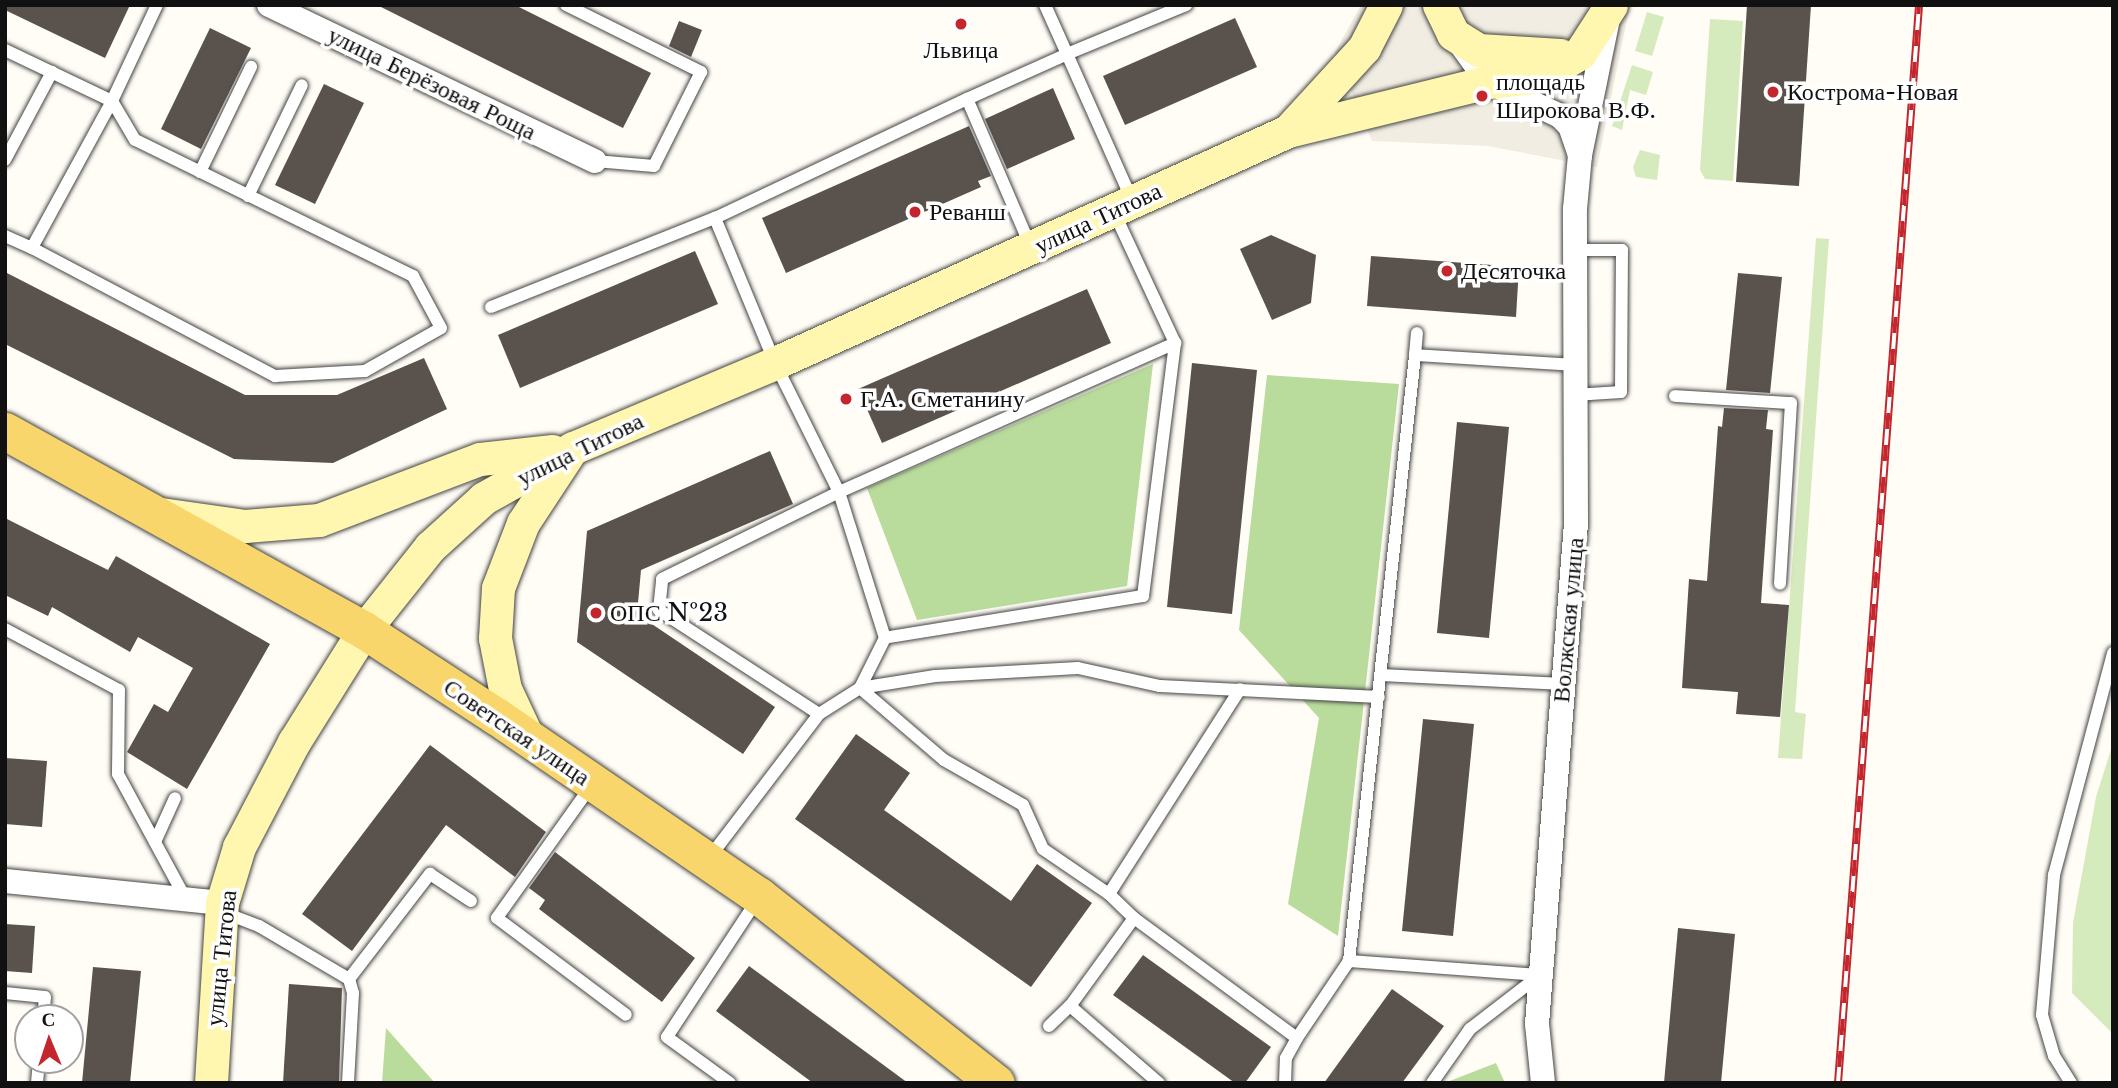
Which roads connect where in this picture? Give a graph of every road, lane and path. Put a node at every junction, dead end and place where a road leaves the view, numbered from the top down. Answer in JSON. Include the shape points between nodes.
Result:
{"nodes":[{"id":1,"x":157,"y":5,"type":"edge"},
{"id":2,"x":270,"y":5,"type":"edge"},
{"id":3,"x":566,"y":5,"type":"edge"},
{"id":4,"x":1045,"y":5,"type":"edge"},
{"id":5,"x":1186,"y":5,"type":"edge"},
{"id":6,"x":1385,"y":5,"type":"edge"},
{"id":7,"x":1439,"y":5,"type":"edge"},
{"id":8,"x":1610,"y":8,"type":"edge"},
{"id":9,"x":1453,"y":34,"type":"junction"},
{"id":10,"x":5,"y":50,"type":"edge"},
{"id":11,"x":1580,"y":53,"type":"junction"},
{"id":12,"x":1068,"y":54,"type":"junction"},
{"id":13,"x":251,"y":67,"type":"dead end"},
{"id":14,"x":52,"y":72,"type":"junction"},
{"id":15,"x":1488,"y":82,"type":"junction"},
{"id":16,"x":302,"y":85,"type":"dead end"},
{"id":17,"x":967,"y":99,"type":"junction"},
{"id":18,"x":112,"y":101,"type":"junction"},
{"id":19,"x":1289,"y":131,"type":"junction"},
{"id":20,"x":1580,"y":155,"type":"junction"},
{"id":21,"x":5,"y":160,"type":"edge"},
{"id":22,"x":595,"y":160,"type":"joint"},
{"id":23,"x":200,"y":173,"type":"junction"},
{"id":24,"x":248,"y":196,"type":"junction"},
{"id":25,"x":1123,"y":206,"type":"junction"},
{"id":26,"x":715,"y":218,"type":"junction"},
{"id":27,"x":5,"y":236,"type":"edge"},
{"id":28,"x":32,"y":248,"type":"junction"},
{"id":29,"x":1032,"y":248,"type":"junction"},
{"id":30,"x":1575,"y":250,"type":"junction"},
{"id":31,"x":491,"y":307,"type":"dead end"},
{"id":32,"x":1417,"y":333,"type":"dead end"},
{"id":33,"x":1175,"y":343,"type":"junction"},
{"id":34,"x":1415,"y":355,"type":"junction"},
{"id":35,"x":775,"y":363,"type":"junction"},
{"id":36,"x":1574,"y":365,"type":"junction"},
{"id":37,"x":1574,"y":395,"type":"junction"},
{"id":38,"x":1675,"y":396,"type":"dead end"},
{"id":39,"x":5,"y":432,"type":"edge"},
{"id":40,"x":573,"y":448,"type":"junction"},
{"id":41,"x":839,"y":492,"type":"junction"},
{"id":42,"x":161,"y":514,"type":"junction"},
{"id":43,"x":1780,"y":584,"type":"dead end"},
{"id":44,"x":5,"y":629,"type":"edge"},
{"id":45,"x":364,"y":630,"type":"junction"},
{"id":46,"x":885,"y":638,"type":"junction"},
{"id":47,"x":2113,"y":653,"type":"edge"},
{"id":48,"x":1382,"y":675,"type":"junction"},
{"id":49,"x":1563,"y":684,"type":"junction"},
{"id":50,"x":860,"y":688,"type":"junction"},
{"id":51,"x":1240,"y":689,"type":"junction"},
{"id":52,"x":1379,"y":697,"type":"junction"},
{"id":53,"x":819,"y":714,"type":"junction"},
{"id":54,"x":528,"y":738,"type":"junction"},
{"id":55,"x":593,"y":783,"type":"junction"},
{"id":56,"x":174,"y":798,"type":"dead end"},
{"id":57,"x":155,"y":842,"type":"junction"},
{"id":58,"x":707,"y":861,"type":"junction"},
{"id":59,"x":5,"y":881,"type":"edge"},
{"id":60,"x":1109,"y":894,"type":"junction"},
{"id":61,"x":759,"y":897,"type":"junction"},
{"id":62,"x":187,"y":899,"type":"junction"},
{"id":63,"x":471,"y":901,"type":"dead end"},
{"id":64,"x":221,"y":907,"type":"junction"},
{"id":65,"x":1134,"y":918,"type":"junction"},
{"id":66,"x":1349,"y":961,"type":"junction"},
{"id":67,"x":1540,"y":975,"type":"junction"},
{"id":68,"x":349,"y":979,"type":"junction"},
{"id":69,"x":5,"y":993,"type":"edge"},
{"id":70,"x":44,"y":1004,"type":"edge"},
{"id":71,"x":1070,"y":1006,"type":"junction"},
{"id":72,"x":626,"y":1015,"type":"dead end"},
{"id":73,"x":1049,"y":1026,"type":"dead end"},
{"id":74,"x":1297,"y":1038,"type":"junction"},
{"id":75,"x":211,"y":1083,"type":"edge"},
{"id":76,"x":348,"y":1083,"type":"edge"},
{"id":77,"x":730,"y":1083,"type":"edge"},
{"id":78,"x":996,"y":1083,"type":"edge"},
{"id":79,"x":1159,"y":1083,"type":"edge"},
{"id":80,"x":1285,"y":1083,"type":"edge"},
{"id":81,"x":1432,"y":1083,"type":"edge"},
{"id":82,"x":1543,"y":1083,"type":"edge"},
{"id":83,"x":2071,"y":1083,"type":"edge"}],
"edges":[{"from":1,"to":18,"type":"lane"},
{"from":2,"to":22,"type":"street","name":"улица Берёзовая Роща"},
{"from":3,"to":22,"type":"lane","via":[[701,72],[654,166]]},
{"from":4,"to":12,"type":"lane"},
{"from":5,"to":12,"type":"lane"},
{"from":6,"to":19,"type":"main road","via":[[1364,48]]},
{"from":7,"to":9,"type":"main road"},
{"from":8,"to":11,"type":"main road"},
{"from":8,"to":20,"type":"street","name":"Волжская улица"},
{"from":9,"to":11,"type":"main road","via":[[1479,50],[1508,55]]},
{"from":9,"to":15,"type":"street"},
{"from":10,"to":14,"type":"lane"},
{"from":11,"to":15,"type":"main road","via":[[1541,75]]},
{"from":12,"to":17,"type":"lane"},
{"from":12,"to":25,"type":"lane"},
{"from":13,"to":23,"type":"lane"},
{"from":14,"to":18,"type":"lane"},
{"from":14,"to":21,"type":"lane"},
{"from":15,"to":19,"type":"main road"},
{"from":15,"to":20,"type":"street","via":[[1560,116],[1570,127]]},
{"from":16,"to":24,"type":"lane"},
{"from":17,"to":26,"type":"lane"},
{"from":17,"to":29,"type":"lane"},
{"from":18,"to":23,"type":"lane","via":[[135,140]]},
{"from":18,"to":28,"type":"lane"},
{"from":19,"to":25,"type":"main road","name":"улица Титова"},
{"from":20,"to":30,"type":"street","name":"Волжская улица"},
{"from":23,"to":24,"type":"lane"},
{"from":24,"to":28,"type":"lane","via":[[413,276],[441,328],[365,371],[275,376]]},
{"from":25,"to":29,"type":"main road","name":"улица Титова"},
{"from":25,"to":33,"type":"lane"},
{"from":26,"to":31,"type":"lane"},
{"from":26,"to":35,"type":"lane"},
{"from":27,"to":28,"type":"lane"},
{"from":29,"to":35,"type":"main road","name":"улица Титова"},
{"from":30,"to":36,"type":"street","name":"Волжская улица"},
{"from":30,"to":37,"type":"lane","via":[[1622,250],[1621,392]]},
{"from":32,"to":34,"type":"lane"},
{"from":33,"to":41,"type":"lane"},
{"from":33,"to":46,"type":"lane","via":[[1143,596]]},
{"from":34,"to":36,"type":"lane"},
{"from":34,"to":48,"type":"lane"},
{"from":35,"to":40,"type":"main road","name":"улица Титова"},
{"from":35,"to":41,"type":"lane"},
{"from":36,"to":37,"type":"street","name":"Волжская улица"},
{"from":37,"to":49,"type":"street","name":"Волжская улица","via":[[1576,523]]},
{"from":38,"to":43,"type":"lane","via":[[1791,403]]},
{"from":39,"to":42,"type":"main road","name":"Советская улица"},
{"from":40,"to":42,"type":"main road","via":[[480,459],[319,520],[245,526]]},
{"from":40,"to":45,"type":"main road","name":"улица Титова","via":[[484,498],[430,547]]},
{"from":40,"to":54,"type":"main road","via":[[523,523],[498,588],[495,638],[505,689]]},
{"from":41,"to":46,"type":"lane"},
{"from":41,"to":53,"type":"lane","via":[[662,579],[659,610]]},
{"from":42,"to":45,"type":"main road","name":"Советская улица"},
{"from":44,"to":57,"type":"lane","via":[[119,691],[118,774]]},
{"from":45,"to":54,"type":"main road","name":"Советская улица"},
{"from":45,"to":64,"type":"main road","name":"улица Титова","via":[[294,742],[239,847]]},
{"from":46,"to":50,"type":"lane"},
{"from":47,"to":83,"type":"lane","via":[[2054,875],[2042,1015],[2054,1056]]},
{"from":48,"to":49,"type":"lane"},
{"from":48,"to":52,"type":"lane"},
{"from":49,"to":67,"type":"street","name":"Волжская улица"},
{"from":50,"to":51,"type":"lane","via":[[935,676],[1078,668],[1160,686]]},
{"from":50,"to":53,"type":"lane"},
{"from":50,"to":60,"type":"lane","via":[[944,760],[1023,805],[1043,849]]},
{"from":51,"to":52,"type":"lane"},
{"from":51,"to":60,"type":"lane"},
{"from":52,"to":66,"type":"lane"},
{"from":53,"to":58,"type":"lane"},
{"from":54,"to":55,"type":"main road","name":"Советская улица"},
{"from":55,"to":58,"type":"main road","name":"Советская улица"},
{"from":55,"to":72,"type":"lane","via":[[497,918]]},
{"from":56,"to":57,"type":"lane"},
{"from":57,"to":62,"type":"lane"},
{"from":58,"to":61,"type":"main road","name":"Советская улица"},
{"from":59,"to":62,"type":"street"},
{"from":60,"to":65,"type":"lane"},
{"from":61,"to":77,"type":"lane","via":[[667,1037]]},
{"from":61,"to":78,"type":"main road","name":"Советская улица"},
{"from":62,"to":64,"type":"street"},
{"from":63,"to":68,"type":"lane","via":[[430,874]]},
{"from":64,"to":68,"type":"lane"},
{"from":64,"to":75,"type":"main road","name":"улица Титова"},
{"from":65,"to":71,"type":"lane"},
{"from":65,"to":74,"type":"lane"},
{"from":66,"to":67,"type":"lane"},
{"from":66,"to":74,"type":"lane"},
{"from":67,"to":81,"type":"lane","via":[[1470,1028]]},
{"from":67,"to":82,"type":"street","name":"Волжская улица","via":[[1536,1024]]},
{"from":68,"to":76,"type":"lane","via":[[353,993]]},
{"from":69,"to":70,"type":"lane","via":[[45,997]]},
{"from":71,"to":73,"type":"lane"},
{"from":71,"to":79,"type":"lane"},
{"from":74,"to":80,"type":"lane","via":[[1286,1058]]}]}
